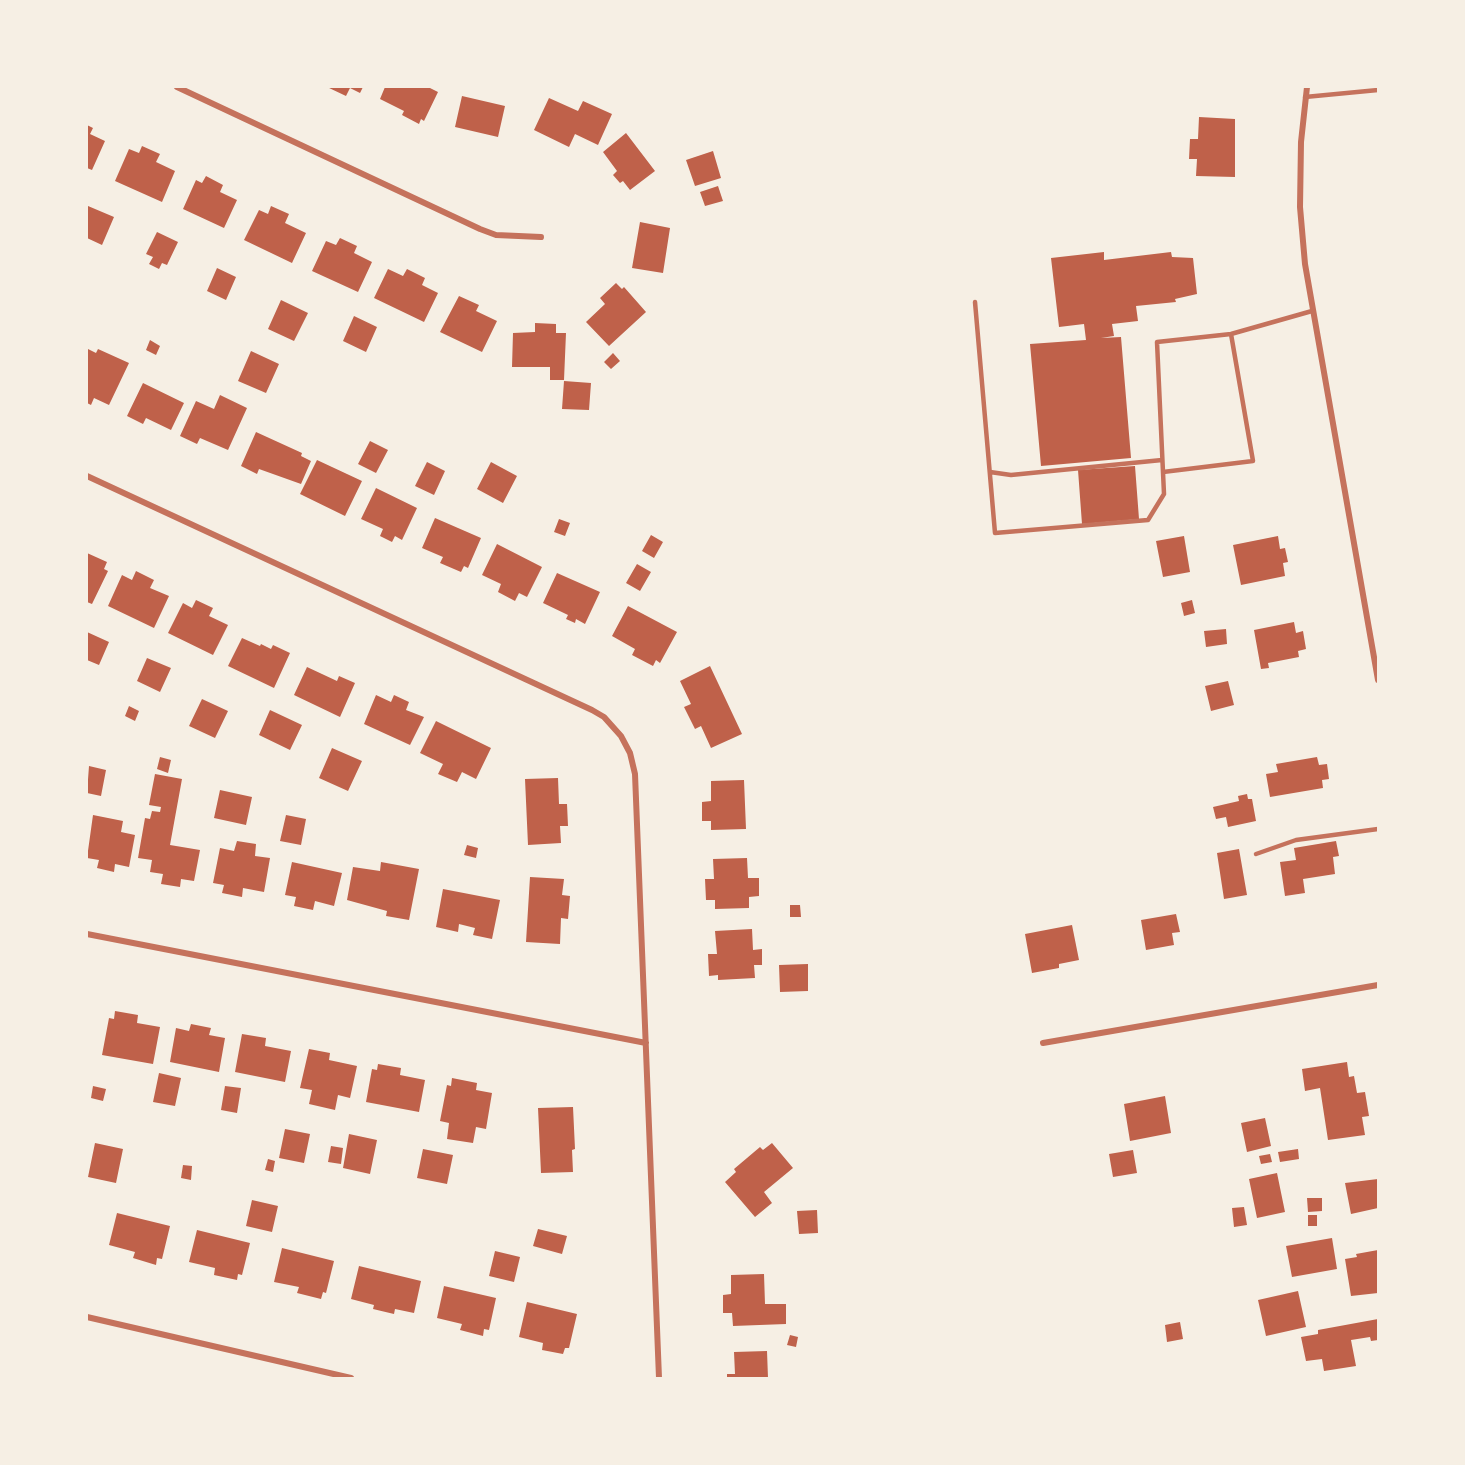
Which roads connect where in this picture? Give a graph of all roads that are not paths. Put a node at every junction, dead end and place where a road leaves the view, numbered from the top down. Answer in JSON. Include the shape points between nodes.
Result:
{"nodes":[{"id":1,"x":177,"y":87,"type":"edge"},
{"id":2,"x":1307,"y":87,"type":"edge"},
{"id":3,"x":1378,"y":90,"type":"edge"},
{"id":4,"x":1305,"y":97,"type":"junction"},
{"id":5,"x":541,"y":237,"type":"dead end"},
{"id":6,"x":975,"y":302,"type":"dead end"},
{"id":7,"x":1312,"y":311,"type":"junction"},
{"id":8,"x":1231,"y":334,"type":"junction"},
{"id":9,"x":1162,"y":460,"type":"junction"},
{"id":10,"x":990,"y":472,"type":"junction"},
{"id":11,"x":1163,"y":472,"type":"junction"},
{"id":12,"x":87,"y":476,"type":"edge"},
{"id":13,"x":1378,"y":680,"type":"edge"},
{"id":14,"x":1378,"y":829,"type":"edge"},
{"id":15,"x":1256,"y":854,"type":"dead end"},
{"id":16,"x":87,"y":934,"type":"edge"},
{"id":17,"x":1378,"y":985,"type":"edge"},
{"id":18,"x":1043,"y":1042,"type":"dead end"},
{"id":19,"x":646,"y":1043,"type":"junction"},
{"id":20,"x":87,"y":1317,"type":"edge"},
{"id":21,"x":351,"y":1378,"type":"edge"},
{"id":22,"x":659,"y":1378,"type":"edge"}],
"edges":[{"from":1,"to":5,"type":"street","via":[[480,230]]},
{"from":2,"to":4,"type":"street"},
{"from":3,"to":4,"type":"lane"},
{"from":4,"to":7,"type":"street","via":[[1300,207]]},
{"from":6,"to":10,"type":"lane"},
{"from":7,"to":8,"type":"lane"},
{"from":7,"to":13,"type":"street"},
{"from":8,"to":9,"type":"lane","via":[[1157,342]]},
{"from":8,"to":11,"type":"lane","via":[[1253,461]]},
{"from":9,"to":10,"type":"lane","via":[[1011,475]]},
{"from":9,"to":11,"type":"lane"},
{"from":10,"to":11,"type":"lane","via":[[995,532],[1148,520],[1164,494]]},
{"from":12,"to":19,"type":"street","via":[[489,661],[591,710],[612,725],[630,753],[635,774]]},
{"from":14,"to":15,"type":"lane","via":[[1296,840]]},
{"from":16,"to":19,"type":"street"},
{"from":17,"to":18,"type":"street"},
{"from":19,"to":22,"type":"street"},
{"from":20,"to":21,"type":"street"}]}
